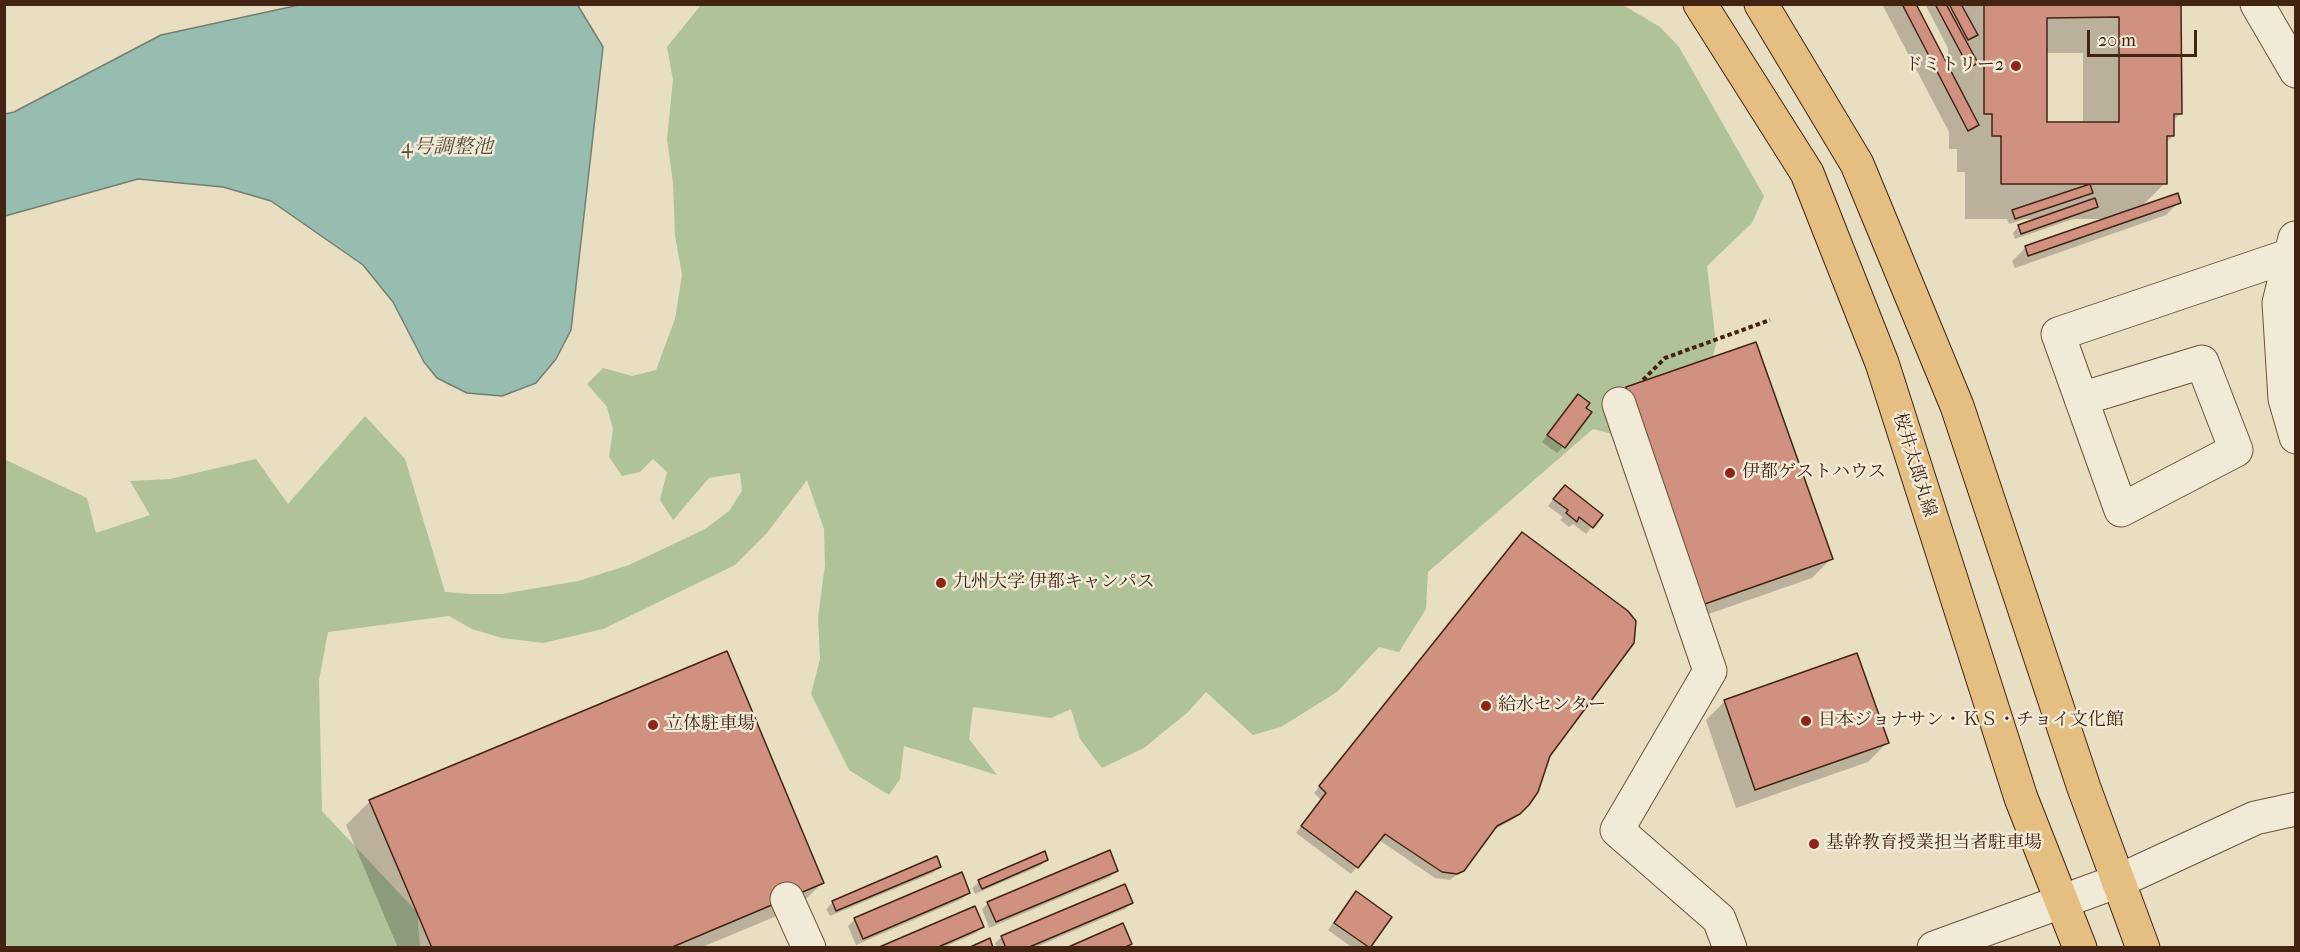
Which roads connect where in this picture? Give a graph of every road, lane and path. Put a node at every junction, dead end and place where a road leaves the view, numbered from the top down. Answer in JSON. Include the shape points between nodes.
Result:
{"nodes":[{"id":1,"x":1700,"y":4,"type":"edge"},
{"id":2,"x":1761,"y":4,"type":"edge"},
{"id":3,"x":2257,"y":4,"type":"edge"},
{"id":4,"x":2295,"y":71,"type":"edge"},
{"id":5,"x":2293,"y":246,"type":"edge"},
{"id":6,"x":1770,"y":320,"type":"dead end"},
{"id":7,"x":2081,"y":399,"type":"junction"},
{"id":8,"x":1619,"y":404,"type":"joint"},
{"id":9,"x":2295,"y":437,"type":"edge"},
{"id":10,"x":2295,"y":808,"type":"edge"},
{"id":11,"x":2121,"y":880,"type":"junction"},
{"id":12,"x":787,"y":899,"type":"dead end"},
{"id":13,"x":2063,"y":899,"type":"junction"},
{"id":14,"x":809,"y":948,"type":"edge"},
{"id":15,"x":1730,"y":948,"type":"edge"},
{"id":16,"x":1934,"y":948,"type":"edge"},
{"id":17,"x":2080,"y":948,"type":"edge"},
{"id":18,"x":2144,"y":948,"type":"edge"}],
"edges":[{"from":1,"to":13,"type":"main road","name":"桜井太郎丸線","via":[[1807,173],[1882,363],[2021,798]]},
{"from":2,"to":11,"type":"main road","via":[[1857,164],[1957,406],[2084,788]]},
{"from":3,"to":4,"type":"street"},
{"from":5,"to":7,"type":"street","via":[[2058,334]]},
{"from":5,"to":9,"type":"street","via":[[2279,303],[2284,399]]},
{"from":6,"to":8,"type":"path","via":[[1665,358]]},
{"from":7,"to":7,"type":"street","via":[[2202,362],[2236,450],[2121,510]]},
{"from":8,"to":15,"type":"street","via":[[1710,671],[1617,830],[1719,919]]},
{"from":10,"to":11,"type":"street","via":[[2254,818]]},
{"from":11,"to":13,"type":"street"},
{"from":11,"to":18,"type":"main road"},
{"from":12,"to":14,"type":"street"},
{"from":13,"to":16,"type":"street"},
{"from":13,"to":17,"type":"main road","name":"桜井太郎丸線"}]}
